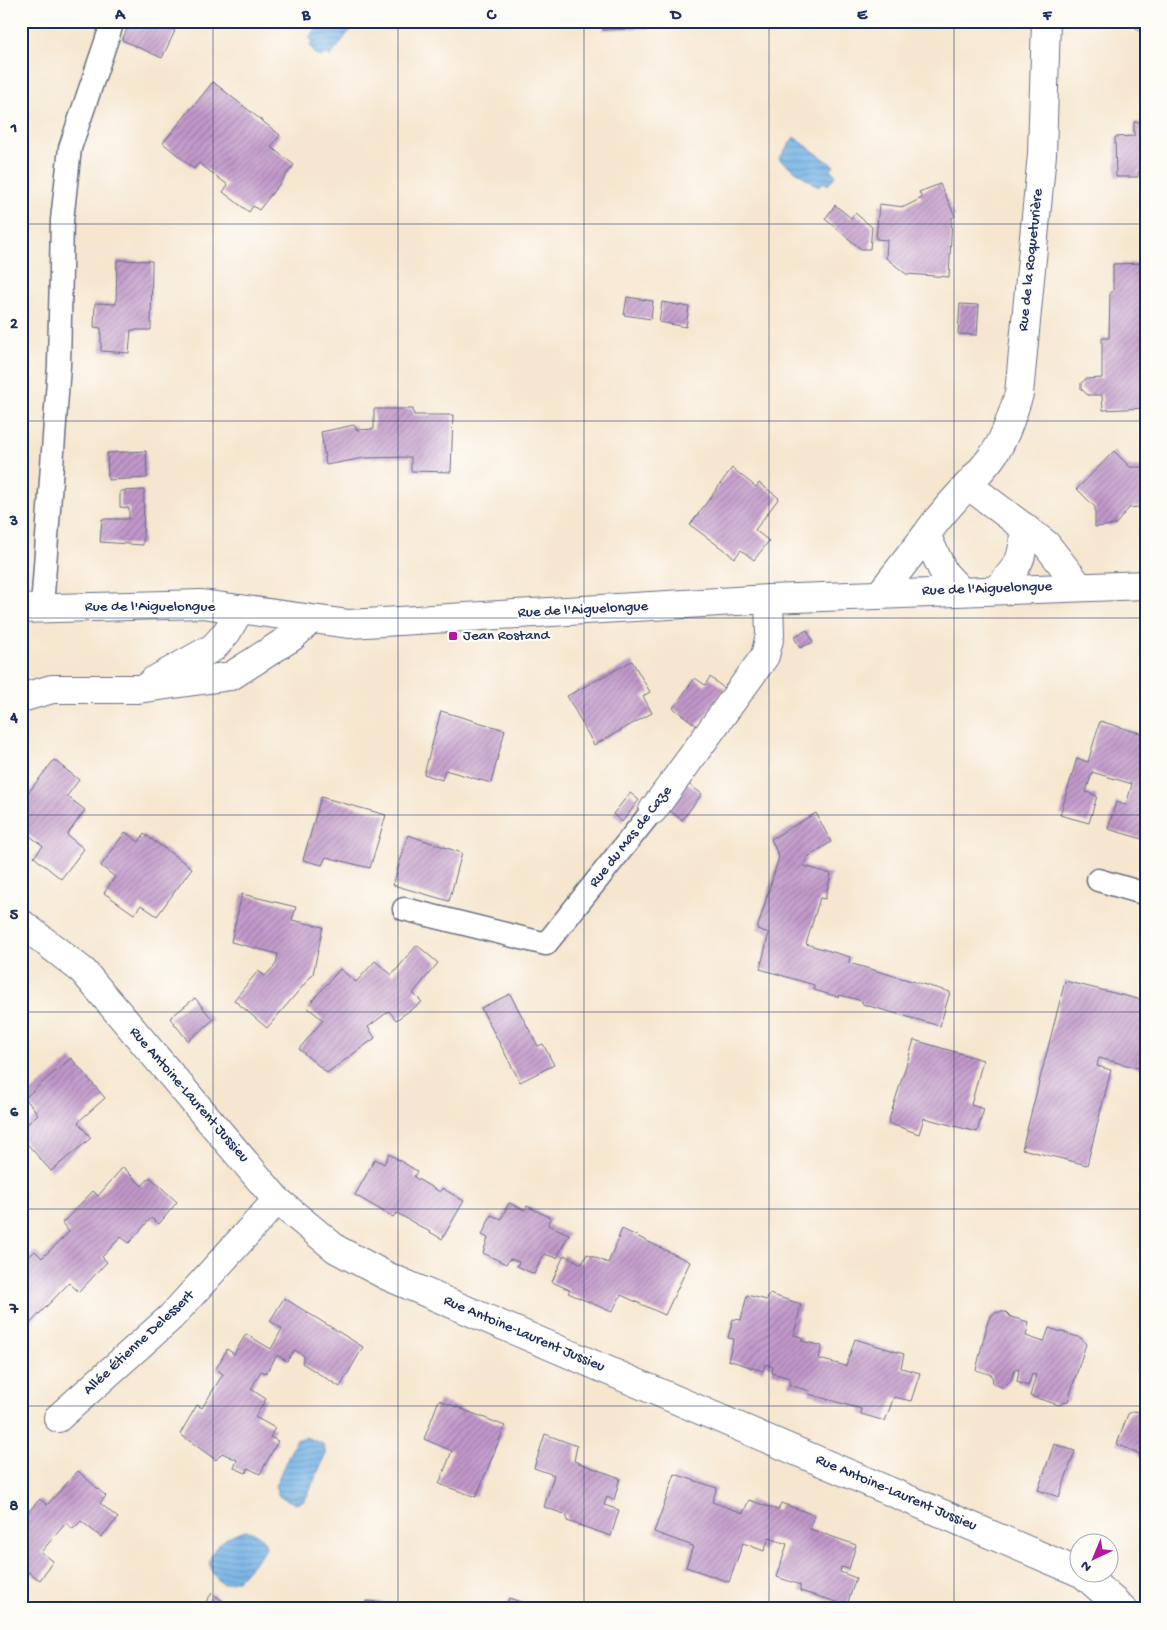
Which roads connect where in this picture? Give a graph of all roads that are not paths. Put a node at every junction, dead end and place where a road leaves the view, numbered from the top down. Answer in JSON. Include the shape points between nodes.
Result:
{"nodes":[{"id":1,"x":113,"y":21,"type":"edge"},
{"id":2,"x":1046,"y":21,"type":"edge"},
{"id":3,"x":968,"y":484,"type":"junction"},
{"id":4,"x":1024,"y":527,"type":"junction"},
{"id":5,"x":926,"y":535,"type":"junction"},
{"id":6,"x":1146,"y":585,"type":"edge"},
{"id":7,"x":1079,"y":586,"type":"junction"},
{"id":8,"x":997,"y":589,"type":"junction"},
{"id":9,"x":960,"y":590,"type":"junction"},
{"id":10,"x":880,"y":594,"type":"junction"},
{"id":11,"x":769,"y":598,"type":"junction"},
{"id":12,"x":32,"y":609,"type":"edge"},
{"id":13,"x":240,"y":609,"type":"junction"},
{"id":14,"x":310,"y":620,"type":"junction"},
{"id":15,"x":138,"y":689,"type":"junction"},
{"id":16,"x":21,"y":698,"type":"edge"},
{"id":17,"x":653,"y":810,"type":"joint"},
{"id":18,"x":1098,"y":880,"type":"dead end"},
{"id":19,"x":1146,"y":894,"type":"edge"},
{"id":20,"x":404,"y":909,"type":"dead end"},
{"id":21,"x":21,"y":923,"type":"edge"},
{"id":22,"x":278,"y":1200,"type":"junction"},
{"id":23,"x":58,"y":1418,"type":"dead end"},
{"id":24,"x":1123,"y":1609,"type":"edge"}],
"edges":[{"from":1,"to":12,"type":"lane","via":[[70,148],[62,220],[59,365]]},
{"from":2,"to":3,"type":"street","name":"Rue de la Roqueturière","via":[[1042,154],[1019,394],[1008,427],[992,457]]},
{"from":3,"to":4,"type":"street"},
{"from":3,"to":5,"type":"street","name":"Rue de la Roqueturière"},
{"from":4,"to":7,"type":"street","via":[[1046,544]]},
{"from":4,"to":8,"type":"street","via":[[1024,550],[1015,569]]},
{"from":5,"to":9,"type":"street","via":[[944,573]]},
{"from":5,"to":10,"type":"street","name":"Rue de la Roqueturière"},
{"from":6,"to":7,"type":"street","name":"Rue de l'Aiguelongue"},
{"from":7,"to":8,"type":"street","name":"Rue de l'Aiguelongue"},
{"from":8,"to":9,"type":"street","name":"Rue de l'Aiguelongue"},
{"from":9,"to":10,"type":"street","name":"Rue de l'Aiguelongue"},
{"from":10,"to":11,"type":"street","name":"Rue de l'Aiguelongue"},
{"from":11,"to":14,"type":"street","name":"Rue de l'Aiguelongue","via":[[349,624]]},
{"from":11,"to":17,"type":"street","name":"Rue du Mas de Caze","via":[[770,635],[766,656]]},
{"from":12,"to":13,"type":"street","name":"Rue de l'Aiguelongue","via":[[202,604]]},
{"from":13,"to":14,"type":"street","name":"Rue de l'Aiguelongue"},
{"from":13,"to":15,"type":"street","via":[[214,647]]},
{"from":14,"to":15,"type":"street","via":[[292,637],[231,676]]},
{"from":15,"to":16,"type":"street","via":[[52,690]]},
{"from":17,"to":20,"type":"lane","name":"Rue du Mas de Caze","via":[[546,944]]},
{"from":18,"to":19,"type":"lane"},
{"from":21,"to":22,"type":"street","name":"Rue Antoine-Laurent Jussieu","via":[[82,971]]},
{"from":22,"to":23,"type":"street","name":"Allée Étienne Delessert","via":[[171,1317]]},
{"from":22,"to":24,"type":"street","name":"Rue Antoine-Laurent Jussieu","via":[[336,1249],[387,1276],[1083,1574]]}]}
